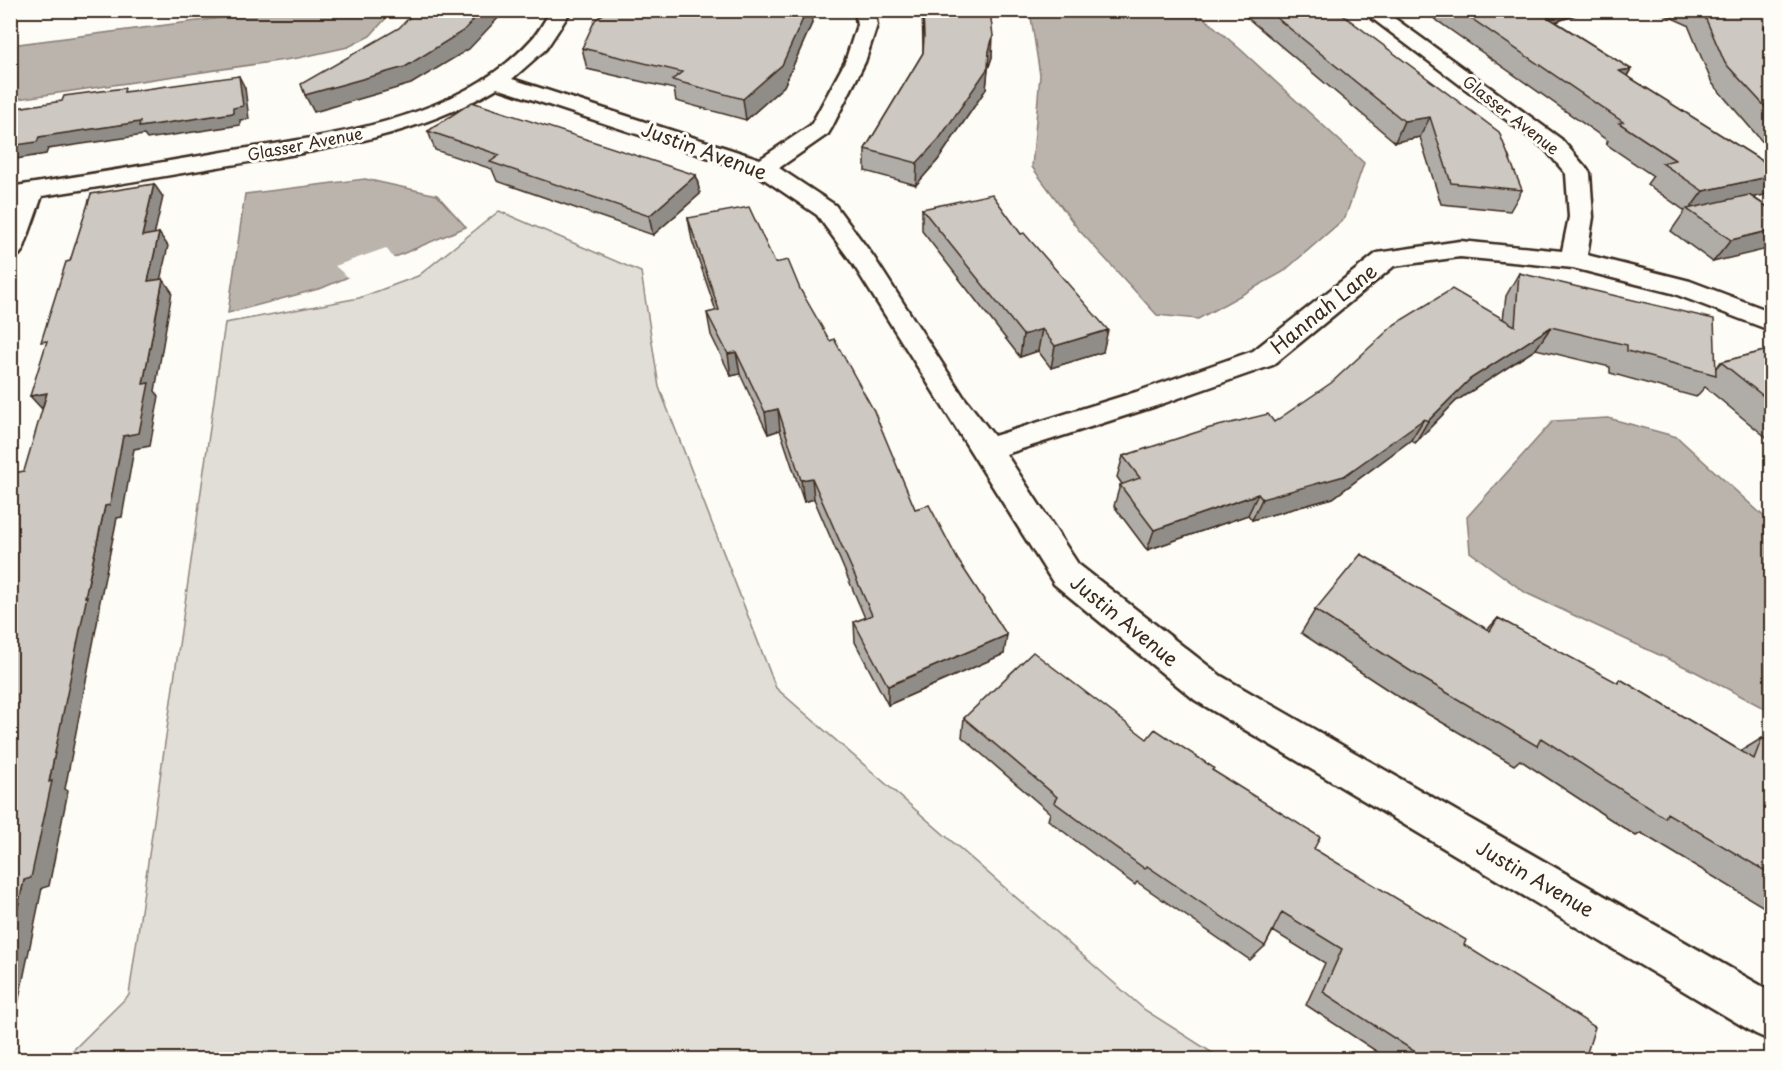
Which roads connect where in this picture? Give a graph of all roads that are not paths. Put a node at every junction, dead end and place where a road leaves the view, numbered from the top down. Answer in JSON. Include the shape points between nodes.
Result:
{"nodes":[{"id":1,"x":558,"y":10,"type":"edge"},
{"id":2,"x":864,"y":10,"type":"edge"},
{"id":3,"x":1370,"y":10,"type":"edge"},
{"id":4,"x":495,"y":80,"type":"junction"},
{"id":5,"x":763,"y":168,"type":"junction"},
{"id":6,"x":21,"y":193,"type":"edge"},
{"id":7,"x":10,"y":250,"type":"edge"},
{"id":8,"x":1574,"y":260,"type":"junction"},
{"id":9,"x":1772,"y":322,"type":"edge"},
{"id":10,"x":987,"y":449,"type":"junction"},
{"id":11,"x":1772,"y":1018,"type":"edge"}],
"edges":[{"from":1,"to":4,"type":"street","name":"Glasser Avenue","via":[[536,47]]},
{"from":2,"to":5,"type":"street","via":[[867,25],[855,62],[820,129]]},
{"from":3,"to":8,"type":"street","name":"Glasser Avenue","via":[[1553,144],[1578,173],[1581,217]]},
{"from":4,"to":5,"type":"street","name":"Justin Avenue"},
{"from":4,"to":6,"type":"street","name":"Glasser Avenue","via":[[391,128],[319,144]]},
{"from":5,"to":10,"type":"street","name":"Justin Avenue","via":[[826,210]]},
{"from":6,"to":7,"type":"street"},
{"from":8,"to":9,"type":"street","name":"Hannah Lane","via":[[1681,287]]},
{"from":8,"to":10,"type":"street","name":"Hannah Lane","via":[[1460,249],[1386,258],[1263,358]]},
{"from":10,"to":11,"type":"street","name":"Justin Avenue","via":[[1066,574],[1208,688]]}]}
